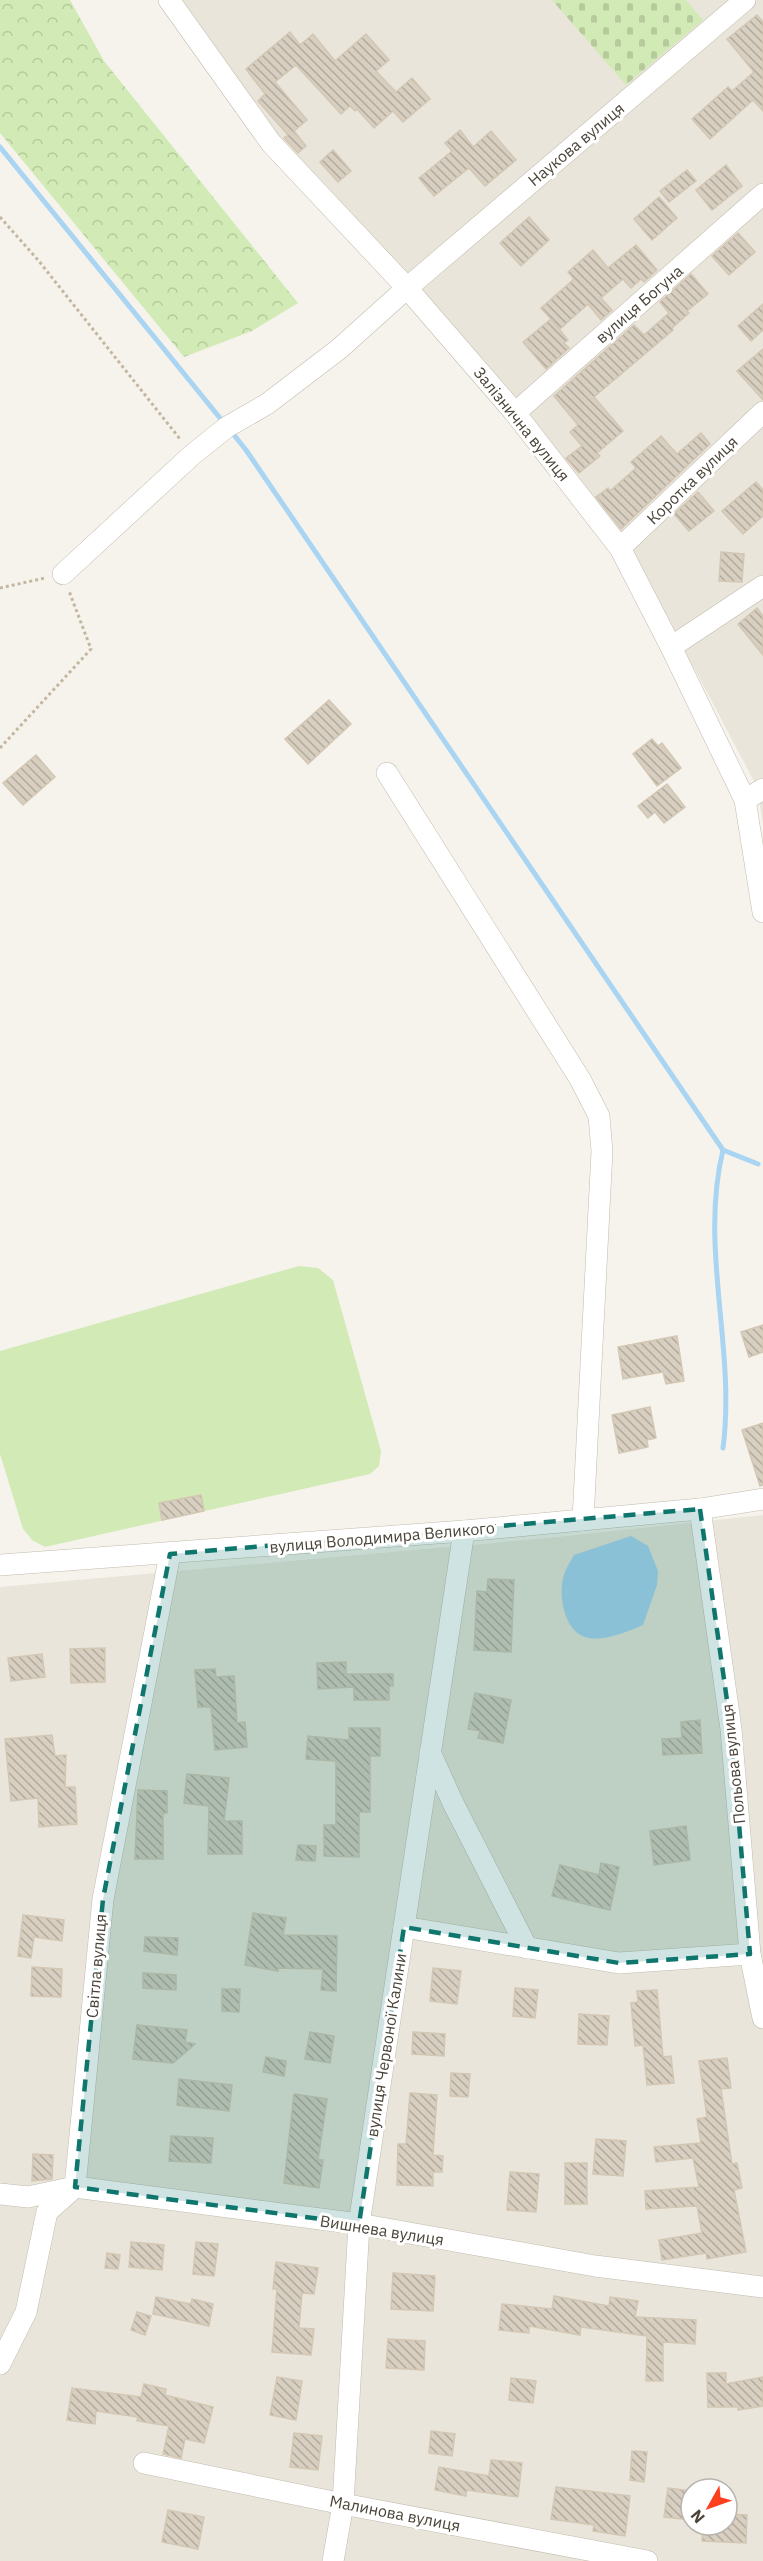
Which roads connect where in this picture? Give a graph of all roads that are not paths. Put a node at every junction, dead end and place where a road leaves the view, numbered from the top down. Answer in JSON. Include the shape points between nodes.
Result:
{"nodes":[{"id":1,"x":169,"y":0,"type":"edge"},
{"id":2,"x":745,"y":0,"type":"edge"},
{"id":3,"x":763,"y":194,"type":"edge"},
{"id":4,"x":407,"y":288,"type":"junction"},
{"id":5,"x":763,"y":412,"type":"edge"},
{"id":6,"x":515,"y":413,"type":"junction"},
{"id":7,"x":620,"y":548,"type":"junction"},
{"id":8,"x":63,"y":574,"type":"road end"},
{"id":9,"x":763,"y":586,"type":"edge"},
{"id":10,"x":672,"y":646,"type":"junction"},
{"id":11,"x":387,"y":773,"type":"dead end"},
{"id":12,"x":763,"y":789,"type":"edge"},
{"id":13,"x":745,"y":800,"type":"junction"},
{"id":14,"x":763,"y":912,"type":"edge"},
{"id":15,"x":763,"y":1499,"type":"edge"},
{"id":16,"x":700,"y":1509,"type":"junction"},
{"id":17,"x":583,"y":1520,"type":"junction"},
{"id":18,"x":464,"y":1531,"type":"junction"},
{"id":19,"x":170,"y":1554,"type":"junction"},
{"id":20,"x":0,"y":1565,"type":"edge"},
{"id":21,"x":430,"y":1752,"type":"junction"},
{"id":22,"x":404,"y":1927,"type":"junction"},
{"id":23,"x":527,"y":1948,"type":"junction"},
{"id":24,"x":750,"y":1954,"type":"junction"},
{"id":25,"x":763,"y":2018,"type":"edge"},
{"id":26,"x":75,"y":2187,"type":"junction"},
{"id":27,"x":0,"y":2194,"type":"edge"},
{"id":28,"x":359,"y":2224,"type":"junction"},
{"id":29,"x":763,"y":2287,"type":"edge"},
{"id":30,"x":0,"y":2364,"type":"edge"},
{"id":31,"x":144,"y":2463,"type":"dead end"},
{"id":32,"x":343,"y":2504,"type":"junction"},
{"id":33,"x":333,"y":2561,"type":"edge"},
{"id":34,"x":647,"y":2561,"type":"edge"}],
"edges":[{"from":1,"to":4,"type":"street","name":"Залізнична вулиця","via":[[271,143]]},
{"from":2,"to":4,"type":"street","name":"Наукова вулиця"},
{"from":3,"to":6,"type":"street","name":"вулиця Богуна"},
{"from":4,"to":6,"type":"street","name":"Залізнична вулиця"},
{"from":4,"to":8,"type":"street","name":"Наукова вулиця","via":[[339,349],[192,455]]},
{"from":5,"to":7,"type":"street","name":"Коротка вулиця"},
{"from":6,"to":7,"type":"street","name":"Залізнична вулиця"},
{"from":7,"to":10,"type":"street","name":"Залізнична вулиця"},
{"from":9,"to":10,"type":"street"},
{"from":10,"to":13,"type":"street","name":"Залізнична вулиця"},
{"from":11,"to":17,"type":"street","via":[[580,1079],[599,1116],[602,1151]]},
{"from":12,"to":13,"type":"street"},
{"from":13,"to":14,"type":"street","name":"Залізнична вулиця"},
{"from":15,"to":16,"type":"street","name":"вулиця Володимира Великого"},
{"from":16,"to":17,"type":"street","name":"вулиця Володимира Великого"},
{"from":16,"to":24,"type":"street","name":"Польова вулиця","via":[[731,1729]]},
{"from":17,"to":18,"type":"street","name":"вулиця Володимира Великого"},
{"from":18,"to":19,"type":"street","name":"вулиця Володимира Великого"},
{"from":18,"to":21,"type":"street","name":"вулиця Червоної Калини"},
{"from":19,"to":20,"type":"street","name":"вулиця Володимира Великого"},
{"from":19,"to":26,"type":"street","name":"Світла вулиця","via":[[103,1899]]},
{"from":21,"to":22,"type":"street","name":"вулиця Червоної Калини"},
{"from":21,"to":23,"type":"street"},
{"from":22,"to":23,"type":"street"},
{"from":22,"to":28,"type":"street","name":"вулиця Червоної Калини"},
{"from":23,"to":24,"type":"street","via":[[619,1963]]},
{"from":24,"to":25,"type":"street","name":"Польова вулиця"},
{"from":26,"to":27,"type":"street","name":"Вишнева вулиця","via":[[28,2196]]},
{"from":26,"to":28,"type":"street","name":"Вишнева вулиця"},
{"from":26,"to":30,"type":"street","via":[[47,2212],[26,2312]]},
{"from":28,"to":29,"type":"street","name":"Вишнева вулиця","via":[[595,2266]]},
{"from":28,"to":32,"type":"street","name":"вулиця Червоної Калини"},
{"from":31,"to":32,"type":"street","name":"Малинова вулиця"},
{"from":32,"to":33,"type":"street","name":"вулиця Червоної Калини"},
{"from":32,"to":34,"type":"street","name":"Малинова вулиця"}]}
